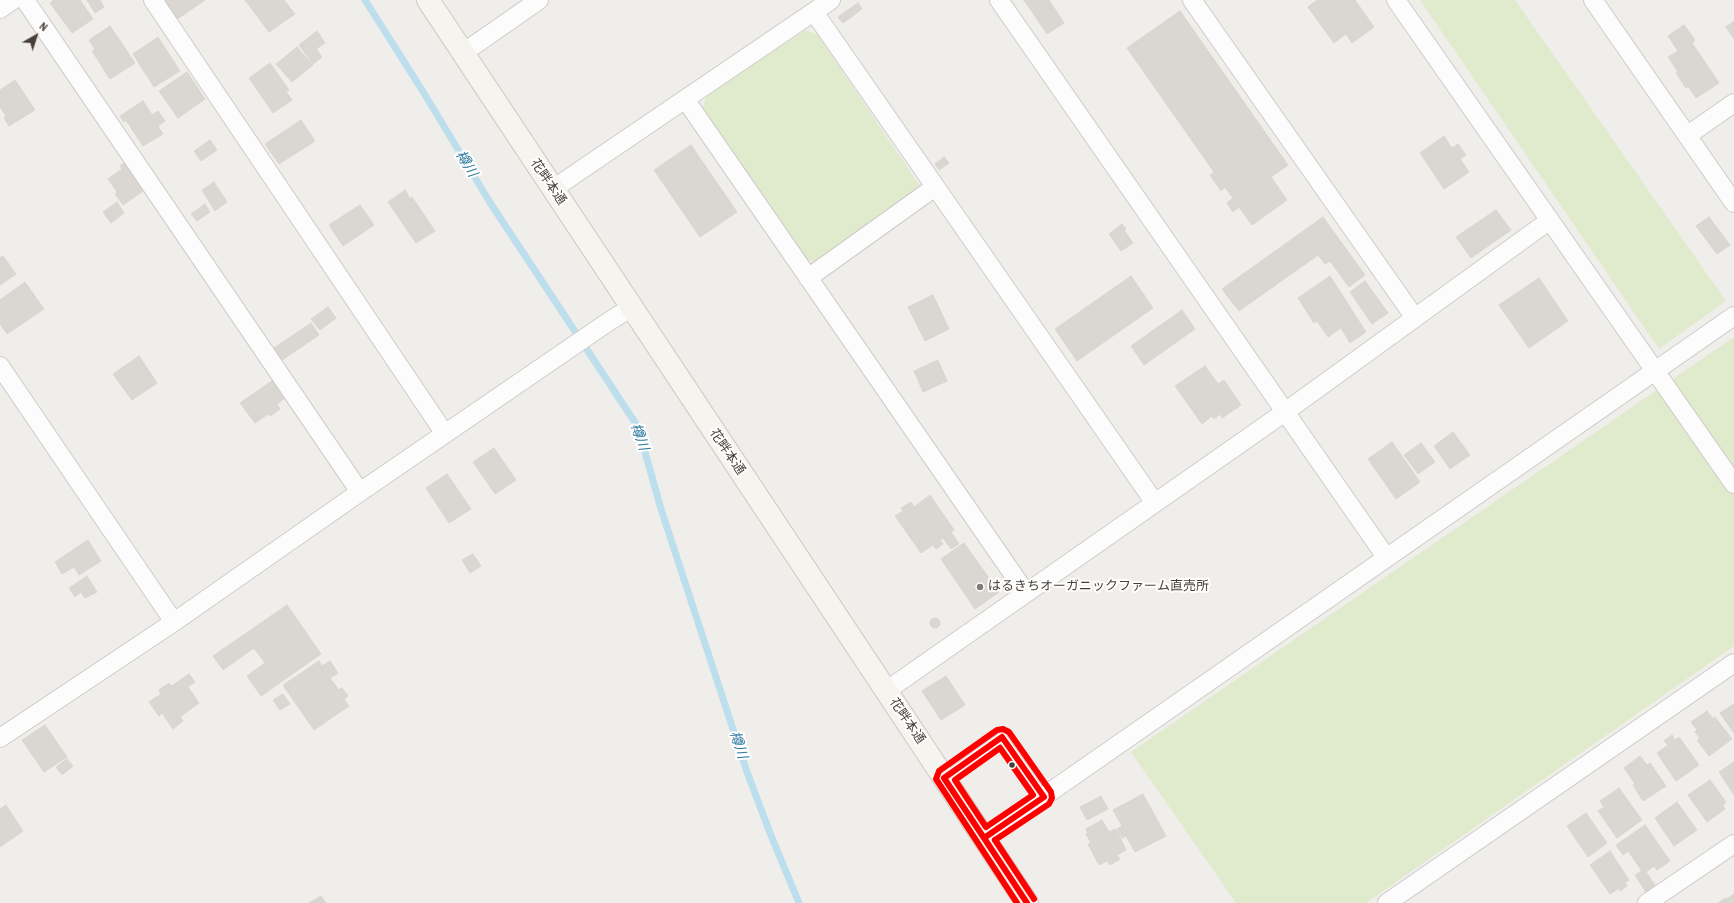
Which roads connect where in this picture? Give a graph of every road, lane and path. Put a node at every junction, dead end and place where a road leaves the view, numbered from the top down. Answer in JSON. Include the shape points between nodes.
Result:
{"nodes":[{"id":1,"x":13,"y":0,"type":"edge"},
{"id":2,"x":25,"y":0,"type":"edge"},
{"id":3,"x":153,"y":0,"type":"edge"},
{"id":4,"x":428,"y":0,"type":"edge"},
{"id":5,"x":539,"y":0,"type":"edge"},
{"id":6,"x":831,"y":0,"type":"edge"},
{"id":7,"x":999,"y":0,"type":"edge"},
{"id":8,"x":1192,"y":0,"type":"edge"},
{"id":9,"x":1396,"y":0,"type":"edge"},
{"id":10,"x":1593,"y":0,"type":"edge"},
{"id":11,"x":0,"y":10,"type":"edge"},
{"id":12,"x":814,"y":12,"type":"junction"},
{"id":13,"x":463,"y":53,"type":"junction"},
{"id":14,"x":685,"y":99,"type":"junction"},
{"id":15,"x":1734,"y":103,"type":"edge"},
{"id":16,"x":1688,"y":135,"type":"junction"},
{"id":17,"x":935,"y":187,"type":"junction"},
{"id":18,"x":553,"y":189,"type":"junction"},
{"id":19,"x":1734,"y":203,"type":"edge"},
{"id":20,"x":1550,"y":220,"type":"junction"},
{"id":21,"x":808,"y":278,"type":"junction"},
{"id":22,"x":632,"y":307,"type":"junction"},
{"id":23,"x":1734,"y":316,"type":"edge"},
{"id":24,"x":1415,"y":318,"type":"junction"},
{"id":25,"x":0,"y":366,"type":"edge"},
{"id":26,"x":1655,"y":370,"type":"junction"},
{"id":27,"x":1285,"y":412,"type":"junction"},
{"id":28,"x":445,"y":434,"type":"junction"},
{"id":29,"x":1734,"y":484,"type":"edge"},
{"id":30,"x":360,"y":492,"type":"junction"},
{"id":31,"x":1155,"y":503,"type":"junction"},
{"id":32,"x":1386,"y":558,"type":"junction"},
{"id":33,"x":1026,"y":593,"type":"junction"},
{"id":34,"x":174,"y":622,"type":"junction"},
{"id":35,"x":1734,"y":663,"type":"edge"},
{"id":36,"x":886,"y":691,"type":"junction"},
{"id":37,"x":0,"y":738,"type":"edge"},
{"id":38,"x":944,"y":778,"type":"junction"},
{"id":39,"x":1044,"y":797,"type":"junction"},
{"id":40,"x":984,"y":838,"type":"junction"},
{"id":41,"x":1734,"y":844,"type":"edge"},
{"id":42,"x":1027,"y":903,"type":"edge"},
{"id":43,"x":1387,"y":903,"type":"edge"},
{"id":44,"x":1647,"y":903,"type":"edge"}],
"edges":[{"from":1,"to":11,"type":"street"},
{"from":2,"to":30,"type":"street"},
{"from":3,"to":28,"type":"street"},
{"from":4,"to":13,"type":"street","name":"花畔本通"},
{"from":5,"to":13,"type":"street"},
{"from":6,"to":12,"type":"street"},
{"from":7,"to":27,"type":"street"},
{"from":8,"to":24,"type":"street"},
{"from":9,"to":20,"type":"street"},
{"from":10,"to":16,"type":"street"},
{"from":12,"to":14,"type":"street"},
{"from":12,"to":17,"type":"street"},
{"from":13,"to":18,"type":"street","name":"花畔本通"},
{"from":14,"to":18,"type":"street"},
{"from":14,"to":21,"type":"street"},
{"from":15,"to":16,"type":"street"},
{"from":16,"to":19,"type":"street"},
{"from":17,"to":21,"type":"street"},
{"from":17,"to":31,"type":"street"},
{"from":18,"to":22,"type":"street","name":"花畔本通"},
{"from":20,"to":24,"type":"street"},
{"from":20,"to":26,"type":"street"},
{"from":21,"to":33,"type":"street"},
{"from":22,"to":28,"type":"street"},
{"from":22,"to":36,"type":"street","name":"花畔本通"},
{"from":23,"to":26,"type":"street"},
{"from":24,"to":27,"type":"street"},
{"from":25,"to":34,"type":"street"},
{"from":26,"to":29,"type":"street"},
{"from":26,"to":32,"type":"street"},
{"from":27,"to":31,"type":"street"},
{"from":27,"to":32,"type":"street"},
{"from":28,"to":30,"type":"street"},
{"from":30,"to":34,"type":"street"},
{"from":31,"to":33,"type":"street"},
{"from":32,"to":39,"type":"street"},
{"from":33,"to":36,"type":"street"},
{"from":34,"to":37,"type":"street"},
{"from":35,"to":43,"type":"street"},
{"from":36,"to":38,"type":"street","name":"花畔本通"},
{"from":38,"to":39,"type":"lane","via":[[1002,737]]},
{"from":38,"to":40,"type":"street","name":"花畔本通"},
{"from":39,"to":40,"type":"street"},
{"from":40,"to":42,"type":"street","name":"花畔本通"},
{"from":41,"to":44,"type":"street"}]}
